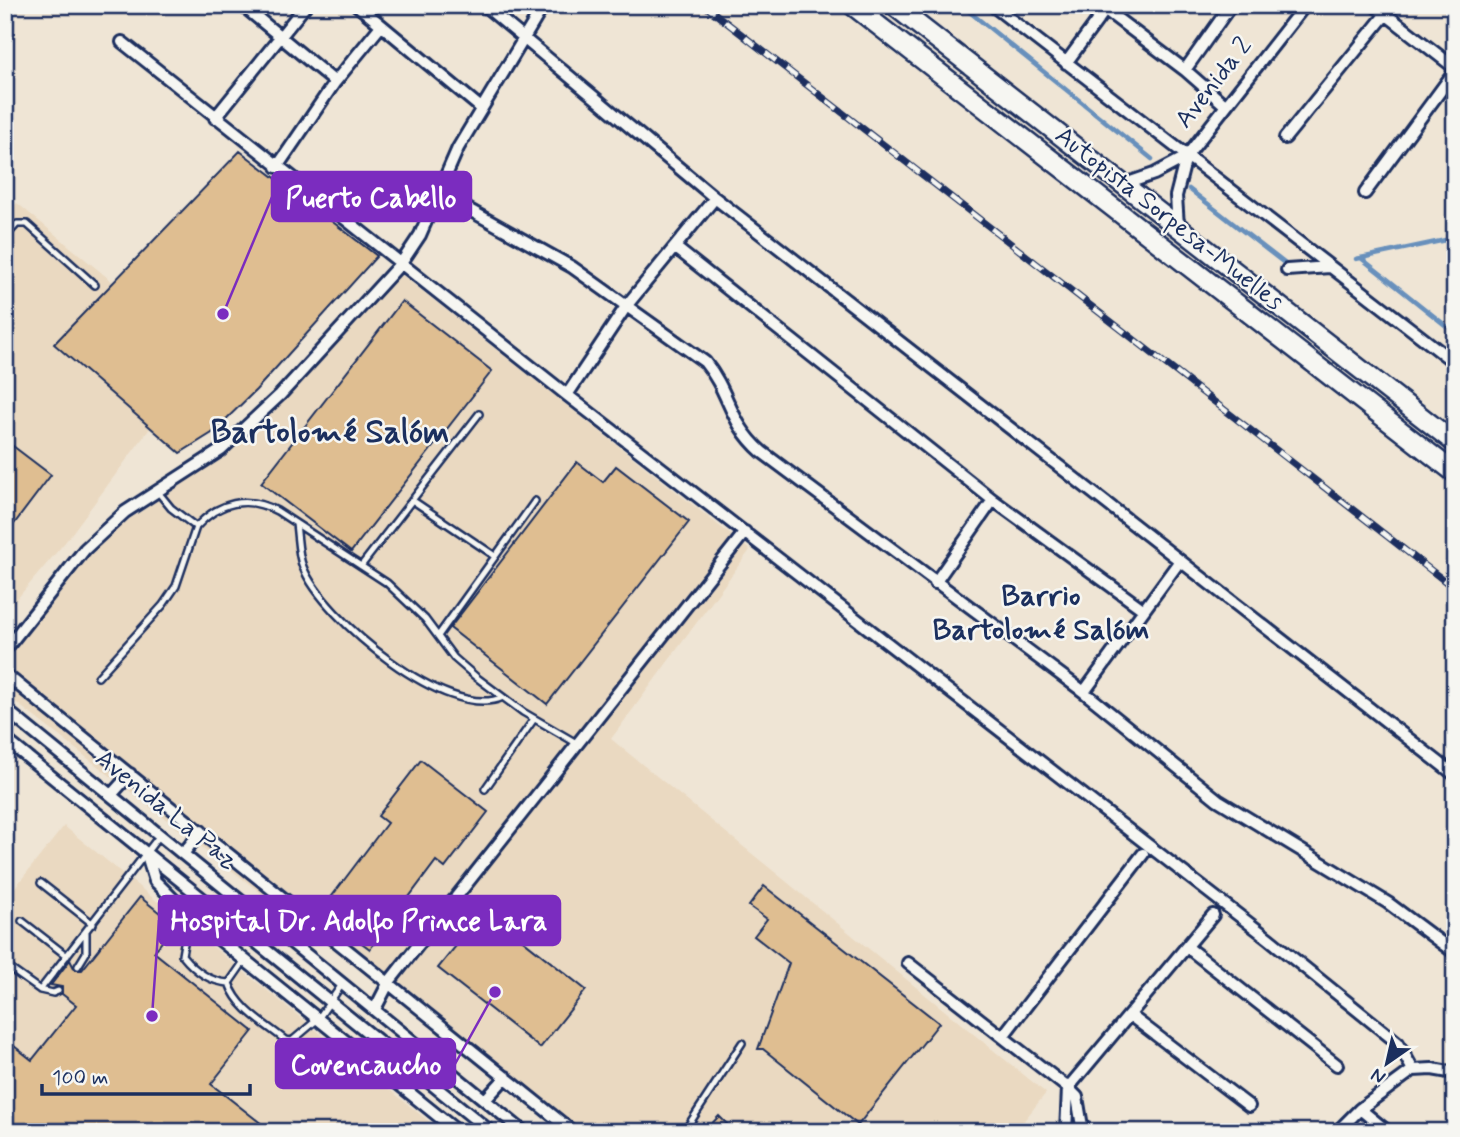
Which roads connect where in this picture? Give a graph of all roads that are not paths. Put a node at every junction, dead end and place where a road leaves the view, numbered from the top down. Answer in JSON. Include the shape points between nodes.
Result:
{"nodes":[{"id":1,"x":242,"y":5,"type":"edge"},
{"id":2,"x":306,"y":5,"type":"edge"},
{"id":3,"x":357,"y":5,"type":"edge"},
{"id":4,"x":484,"y":5,"type":"edge"},
{"id":5,"x":544,"y":5,"type":"edge"},
{"id":6,"x":852,"y":5,"type":"edge"},
{"id":7,"x":893,"y":5,"type":"edge"},
{"id":8,"x":992,"y":5,"type":"edge"},
{"id":9,"x":1231,"y":5,"type":"edge"},
{"id":10,"x":1305,"y":5,"type":"edge"},
{"id":11,"x":1374,"y":5,"type":"edge"},
{"id":12,"x":1104,"y":7,"type":"edge"},
{"id":13,"x":1385,"y":15,"type":"junction"},
{"id":14,"x":380,"y":27,"type":"junction"},
{"id":15,"x":525,"y":37,"type":"junction"},
{"id":16,"x":281,"y":38,"type":"junction"},
{"id":17,"x":122,"y":42,"type":"dead end"},
{"id":18,"x":1066,"y":63,"type":"junction"},
{"id":19,"x":1455,"y":69,"type":"edge"},
{"id":20,"x":1185,"y":70,"type":"junction"},
{"id":21,"x":335,"y":82,"type":"junction"},
{"id":22,"x":1224,"y":104,"type":"junction"},
{"id":23,"x":481,"y":108,"type":"junction"},
{"id":24,"x":215,"y":118,"type":"junction"},
{"id":25,"x":1285,"y":138,"type":"dead end"},
{"id":26,"x":1186,"y":157,"type":"junction"},
{"id":27,"x":277,"y":167,"type":"junction"},
{"id":28,"x":1122,"y":184,"type":"junction"},
{"id":29,"x":439,"y":193,"type":"junction"},
{"id":30,"x":1365,"y":193,"type":"dead end"},
{"id":31,"x":715,"y":198,"type":"junction"},
{"id":32,"x":1178,"y":229,"type":"junction"},
{"id":33,"x":5,"y":237,"type":"edge"},
{"id":34,"x":676,"y":248,"type":"junction"},
{"id":35,"x":402,"y":262,"type":"junction"},
{"id":36,"x":1330,"y":267,"type":"junction"},
{"id":37,"x":1287,"y":271,"type":"dead end"},
{"id":38,"x":95,"y":285,"type":"dead end"},
{"id":39,"x":627,"y":305,"type":"junction"},
{"id":40,"x":1455,"y":363,"type":"edge"},
{"id":41,"x":567,"y":395,"type":"junction"},
{"id":42,"x":479,"y":414,"type":"dead end"},
{"id":43,"x":1455,"y":443,"type":"edge"},
{"id":44,"x":1455,"y":473,"type":"edge"},
{"id":45,"x":158,"y":492,"type":"junction"},
{"id":46,"x":412,"y":500,"type":"junction"},
{"id":47,"x":993,"y":500,"type":"junction"},
{"id":48,"x":536,"y":502,"type":"dead end"},
{"id":49,"x":295,"y":524,"type":"junction"},
{"id":50,"x":197,"y":527,"type":"junction"},
{"id":51,"x":745,"y":532,"type":"junction"},
{"id":52,"x":495,"y":556,"type":"junction"},
{"id":53,"x":1180,"y":562,"type":"junction"},
{"id":54,"x":361,"y":566,"type":"junction"},
{"id":55,"x":935,"y":583,"type":"junction"},
{"id":56,"x":1144,"y":610,"type":"junction"},
{"id":57,"x":438,"y":636,"type":"junction"},
{"id":58,"x":5,"y":650,"type":"edge"},
{"id":59,"x":5,"y":674,"type":"edge"},
{"id":60,"x":98,"y":677,"type":"dead end"},
{"id":61,"x":1084,"y":692,"type":"junction"},
{"id":62,"x":503,"y":697,"type":"junction"},
{"id":63,"x":5,"y":709,"type":"edge"},
{"id":64,"x":534,"y":719,"type":"junction"},
{"id":65,"x":5,"y":739,"type":"edge"},
{"id":66,"x":578,"y":744,"type":"junction"},
{"id":67,"x":130,"y":774,"type":"junction"},
{"id":68,"x":1455,"y":775,"type":"edge"},
{"id":69,"x":485,"y":789,"type":"dead end"},
{"id":70,"x":112,"y":794,"type":"junction"},
{"id":71,"x":201,"y":831,"type":"junction"},
{"id":72,"x":160,"y":835,"type":"junction"},
{"id":73,"x":183,"y":854,"type":"junction"},
{"id":74,"x":147,"y":855,"type":"junction"},
{"id":75,"x":1143,"y":855,"type":"dead end"},
{"id":76,"x":41,"y":883,"type":"dead end"},
{"id":77,"x":189,"y":915,"type":"junction"},
{"id":78,"x":1213,"y":915,"type":"dead end"},
{"id":79,"x":22,"y":921,"type":"dead end"},
{"id":80,"x":93,"y":923,"type":"junction"},
{"id":81,"x":86,"y":932,"type":"junction"},
{"id":82,"x":1187,"y":947,"type":"junction"},
{"id":83,"x":1455,"y":953,"type":"edge"},
{"id":84,"x":67,"y":956,"type":"junction"},
{"id":85,"x":245,"y":960,"type":"junction"},
{"id":86,"x":908,"y":963,"type":"dead end"},
{"id":87,"x":5,"y":965,"type":"edge"},
{"id":88,"x":78,"y":966,"type":"dead end"},
{"id":89,"x":389,"y":982,"type":"junction"},
{"id":90,"x":229,"y":983,"type":"junction"},
{"id":91,"x":343,"y":983,"type":"junction"},
{"id":92,"x":40,"y":989,"type":"junction"},
{"id":93,"x":58,"y":991,"type":"dead end"},
{"id":94,"x":330,"y":1004,"type":"junction"},
{"id":95,"x":375,"y":1009,"type":"junction"},
{"id":96,"x":1131,"y":1016,"type":"junction"},
{"id":97,"x":318,"y":1019,"type":"junction"},
{"id":98,"x":1003,"y":1036,"type":"junction"},
{"id":99,"x":742,"y":1044,"type":"dead end"},
{"id":100,"x":1336,"y":1065,"type":"dead end"},
{"id":101,"x":1413,"y":1070,"type":"junction"},
{"id":102,"x":1455,"y":1073,"type":"edge"},
{"id":103,"x":506,"y":1077,"type":"junction"},
{"id":104,"x":1068,"y":1088,"type":"junction"},
{"id":105,"x":485,"y":1100,"type":"junction"},
{"id":106,"x":1249,"y":1106,"type":"dead end"},
{"id":107,"x":1360,"y":1109,"type":"junction"},
{"id":108,"x":458,"y":1132,"type":"edge"},
{"id":109,"x":491,"y":1132,"type":"edge"},
{"id":110,"x":524,"y":1132,"type":"edge"},
{"id":111,"x":573,"y":1132,"type":"edge"},
{"id":112,"x":684,"y":1132,"type":"edge"},
{"id":113,"x":1066,"y":1132,"type":"edge"},
{"id":114,"x":1083,"y":1132,"type":"edge"},
{"id":115,"x":1337,"y":1132,"type":"edge"},
{"id":116,"x":1388,"y":1132,"type":"edge"}],
"edges":[{"from":1,"to":16,"type":"street"},
{"from":2,"to":16,"type":"street"},
{"from":3,"to":14,"type":"street"},
{"from":4,"to":15,"type":"street"},
{"from":5,"to":15,"type":"street"},
{"from":6,"to":44,"type":"main road","name":"Autopista Sorpesa-Muelles"},
{"from":7,"to":28,"type":"main road","name":"Autopista Sorpesa-Muelles"},
{"from":8,"to":18,"type":"street"},
{"from":9,"to":20,"type":"street"},
{"from":10,"to":22,"type":"street","name":"Avenida 2"},
{"from":11,"to":13,"type":"street"},
{"from":12,"to":18,"type":"street"},
{"from":12,"to":20,"type":"street"},
{"from":13,"to":19,"type":"street"},
{"from":13,"to":25,"type":"street"},
{"from":14,"to":21,"type":"street"},
{"from":14,"to":23,"type":"street"},
{"from":15,"to":23,"type":"street"},
{"from":15,"to":31,"type":"street"},
{"from":16,"to":21,"type":"street"},
{"from":16,"to":24,"type":"street"},
{"from":17,"to":24,"type":"street"},
{"from":18,"to":26,"type":"street"},
{"from":19,"to":30,"type":"street"},
{"from":20,"to":22,"type":"street"},
{"from":21,"to":27,"type":"street"},
{"from":22,"to":26,"type":"street","name":"Avenida 2"},
{"from":23,"to":29,"type":"street"},
{"from":24,"to":27,"type":"street"},
{"from":26,"to":28,"type":"street"},
{"from":26,"to":32,"type":"street","via":[[1176,196]]},
{"from":26,"to":36,"type":"street"},
{"from":27,"to":35,"type":"street"},
{"from":28,"to":32,"type":"main road","name":"Autopista Sorpesa-Muelles"},
{"from":29,"to":35,"type":"street"},
{"from":29,"to":39,"type":"street","via":[[572,267]]},
{"from":31,"to":34,"type":"street"},
{"from":31,"to":53,"type":"street"},
{"from":32,"to":43,"type":"main road","name":"Autopista Sorpesa-Muelles"},
{"from":33,"to":38,"type":"lane","via":[[17,224],[27,224]]},
{"from":34,"to":39,"type":"street"},
{"from":34,"to":47,"type":"street"},
{"from":35,"to":41,"type":"street"},
{"from":35,"to":45,"type":"street","via":[[280,395],[221,450]]},
{"from":36,"to":37,"type":"street"},
{"from":36,"to":40,"type":"street"},
{"from":39,"to":41,"type":"street"},
{"from":39,"to":55,"type":"street","via":[[705,362],[747,438]]},
{"from":41,"to":51,"type":"street"},
{"from":42,"to":46,"type":"lane"},
{"from":45,"to":50,"type":"lane"},
{"from":45,"to":58,"type":"street","via":[[125,512],[85,548]]},
{"from":46,"to":52,"type":"lane"},
{"from":46,"to":54,"type":"lane"},
{"from":47,"to":55,"type":"street"},
{"from":47,"to":56,"type":"street"},
{"from":48,"to":52,"type":"lane"},
{"from":49,"to":50,"type":"lane","via":[[260,502],[240,501],[209,513]]},
{"from":49,"to":54,"type":"lane"},
{"from":49,"to":62,"type":"lane","via":[[303,567],[341,621],[415,678],[455,699],[482,704]]},
{"from":50,"to":60,"type":"lane","via":[[176,586]]},
{"from":51,"to":66,"type":"street"},
{"from":51,"to":101,"type":"street","via":[[1377,1025],[1398,1043]]},
{"from":52,"to":57,"type":"lane"},
{"from":53,"to":56,"type":"street"},
{"from":53,"to":68,"type":"street"},
{"from":54,"to":57,"type":"lane","via":[[387,583]]},
{"from":55,"to":61,"type":"street"},
{"from":56,"to":61,"type":"street"},
{"from":57,"to":62,"type":"lane","via":[[454,658]]},
{"from":59,"to":67,"type":"street"},
{"from":61,"to":83,"type":"street","via":[[1218,800],[1388,903]]},
{"from":62,"to":64,"type":"lane"},
{"from":63,"to":70,"type":"street","name":"Avenida La Paz"},
{"from":64,"to":66,"type":"lane"},
{"from":64,"to":69,"type":"lane"},
{"from":65,"to":74,"type":"street","name":"Avenida La Paz"},
{"from":66,"to":89,"type":"street"},
{"from":67,"to":70,"type":"street"},
{"from":67,"to":71,"type":"street"},
{"from":70,"to":72,"type":"street","name":"Avenida La Paz"},
{"from":71,"to":73,"type":"street"},
{"from":71,"to":89,"type":"street"},
{"from":72,"to":73,"type":"street","name":"Avenida La Paz"},
{"from":72,"to":74,"type":"lane"},
{"from":73,"to":91,"type":"street","name":"Avenida La Paz"},
{"from":74,"to":77,"type":"street","via":[[155,881]]},
{"from":74,"to":80,"type":"lane"},
{"from":74,"to":94,"type":"street","name":"Avenida La Paz"},
{"from":75,"to":98,"type":"street"},
{"from":76,"to":80,"type":"lane"},
{"from":77,"to":85,"type":"street"},
{"from":77,"to":90,"type":"lane","via":[[182,955],[205,976]]},
{"from":78,"to":82,"type":"street"},
{"from":79,"to":84,"type":"lane"},
{"from":80,"to":81,"type":"lane"},
{"from":81,"to":84,"type":"lane"},
{"from":81,"to":88,"type":"lane","via":[[86,953]]},
{"from":82,"to":96,"type":"street"},
{"from":82,"to":100,"type":"street"},
{"from":84,"to":92,"type":"lane"},
{"from":85,"to":90,"type":"lane"},
{"from":85,"to":97,"type":"street"},
{"from":86,"to":98,"type":"street"},
{"from":87,"to":92,"type":"lane"},
{"from":89,"to":95,"type":"street"},
{"from":89,"to":103,"type":"street"},
{"from":90,"to":97,"type":"lane","via":[[242,1006],[285,1040],[300,1037]]},
{"from":91,"to":94,"type":"lane"},
{"from":91,"to":95,"type":"street","name":"Avenida La Paz"},
{"from":92,"to":93,"type":"lane"},
{"from":94,"to":97,"type":"lane"},
{"from":94,"to":109,"type":"street","name":"Avenida La Paz"},
{"from":95,"to":105,"type":"street","name":"Avenida La Paz"},
{"from":96,"to":104,"type":"street"},
{"from":96,"to":106,"type":"street"},
{"from":97,"to":108,"type":"street"},
{"from":98,"to":104,"type":"street"},
{"from":99,"to":112,"type":"lane"},
{"from":101,"to":102,"type":"street"},
{"from":101,"to":107,"type":"street"},
{"from":103,"to":105,"type":"street"},
{"from":103,"to":111,"type":"street"},
{"from":104,"to":113,"type":"street"},
{"from":104,"to":114,"type":"street","via":[[1077,1097]]},
{"from":105,"to":110,"type":"street","name":"Avenida La Paz"},
{"from":107,"to":115,"type":"street"},
{"from":107,"to":116,"type":"street"}]}
